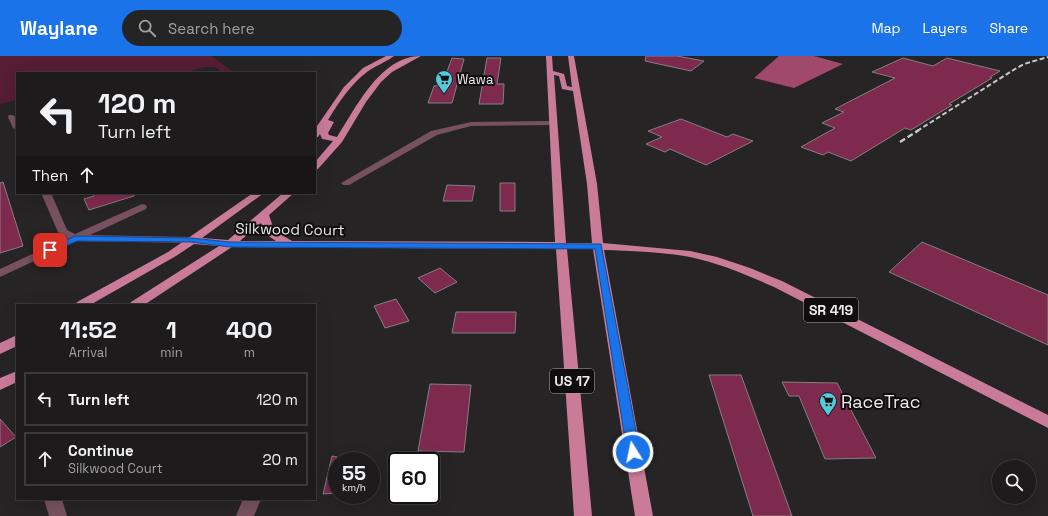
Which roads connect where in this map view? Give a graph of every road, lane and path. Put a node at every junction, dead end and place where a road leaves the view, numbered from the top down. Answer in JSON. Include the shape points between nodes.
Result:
{"nodes":[{"id":1,"x":391,"y":56,"type":"edge"},
{"id":2,"x":418,"y":56,"type":"edge"},
{"id":3,"x":549,"y":56,"type":"edge"},
{"id":4,"x":571,"y":56,"type":"edge"},
{"id":5,"x":550,"y":72,"type":"junction"},
{"id":6,"x":577,"y":89,"type":"junction"},
{"id":7,"x":334,"y":105,"type":"junction"},
{"id":8,"x":12,"y":117,"type":"dead end"},
{"id":9,"x":553,"y":123,"type":"junction"},
{"id":10,"x":16,"y":126,"type":"edge"},
{"id":11,"x":316,"y":133,"type":"edge"},
{"id":12,"x":339,"y":140,"type":"junction"},
{"id":13,"x":316,"y":166,"type":"edge"},
{"id":14,"x":346,"y":183,"type":"dead end"},
{"id":15,"x":46,"y":194,"type":"edge"},
{"id":16,"x":258,"y":194,"type":"edge"},
{"id":17,"x":288,"y":194,"type":"edge"},
{"id":18,"x":142,"y":207,"type":"dead end"},
{"id":19,"x":264,"y":215,"type":"junction"},
{"id":20,"x":75,"y":238,"type":"junction"},
{"id":21,"x":191,"y":240,"type":"junction"},
{"id":22,"x":230,"y":244,"type":"junction"},
{"id":23,"x":291,"y":245,"type":"junction"},
{"id":24,"x":598,"y":246,"type":"junction"},
{"id":25,"x":561,"y":247,"type":"junction"},
{"id":26,"x":0,"y":273,"type":"edge"},
{"id":27,"x":83,"y":304,"type":"edge"},
{"id":28,"x":137,"y":304,"type":"edge"},
{"id":29,"x":16,"y":341,"type":"edge"},
{"id":30,"x":0,"y":349,"type":"edge"},
{"id":31,"x":16,"y":377,"type":"edge"},
{"id":32,"x":0,"y":385,"type":"edge"},
{"id":33,"x":1048,"y":422,"type":"edge"},
{"id":34,"x":53,"y":500,"type":"edge"},
{"id":35,"x":252,"y":500,"type":"edge"},
{"id":36,"x":58,"y":516,"type":"edge"},
{"id":37,"x":245,"y":516,"type":"edge"},
{"id":38,"x":582,"y":516,"type":"edge"},
{"id":39,"x":644,"y":516,"type":"edge"}],
"edges":[{"from":1,"to":7,"type":"main road","via":[[361,72]]},
{"from":2,"to":12,"type":"main road","via":[[380,77]]},
{"from":3,"to":5,"type":"main road","number":"US 17"},
{"from":4,"to":6,"type":"main road"},
{"from":5,"to":6,"type":"main road","via":[[562,75],[564,88]]},
{"from":5,"to":9,"type":"main road","number":"US 17"},
{"from":6,"to":24,"type":"main road","via":[[592,184]]},
{"from":7,"to":11,"type":"main road"},
{"from":7,"to":12,"type":"main road","via":[[334,114],[324,134],[328,139]]},
{"from":8,"to":10,"type":"street"},
{"from":9,"to":14,"type":"street","via":[[472,124],[451,128],[434,134]]},
{"from":9,"to":25,"type":"main road","number":"US 17"},
{"from":12,"to":13,"type":"main road"},
{"from":15,"to":20,"type":"street","via":[[63,232]]},
{"from":16,"to":21,"type":"main road"},
{"from":17,"to":19,"type":"main road"},
{"from":18,"to":20,"type":"street"},
{"from":19,"to":22,"type":"main road"},
{"from":19,"to":23,"type":"main road","via":[[267,229],[272,236]]},
{"from":20,"to":21,"type":"street","name":"Silkwood Court"},
{"from":20,"to":26,"type":"street"},
{"from":21,"to":22,"type":"main road","name":"Silkwood Court"},
{"from":21,"to":27,"type":"main road","via":[[152,266]]},
{"from":22,"to":23,"type":"main road","name":"Silkwood Court"},
{"from":22,"to":28,"type":"main road"},
{"from":23,"to":25,"type":"main road","name":"Silkwood Court"},
{"from":24,"to":25,"type":"main road","number":"SR 419"},
{"from":24,"to":33,"type":"main road","number":"SR 419","via":[[691,254],[733,265],[824,306]]},
{"from":24,"to":39,"type":"main road"},
{"from":25,"to":38,"type":"main road","number":"US 17"},
{"from":29,"to":30,"type":"main road"},
{"from":31,"to":32,"type":"main road"},
{"from":34,"to":36,"type":"street"},
{"from":35,"to":37,"type":"street"}]}
